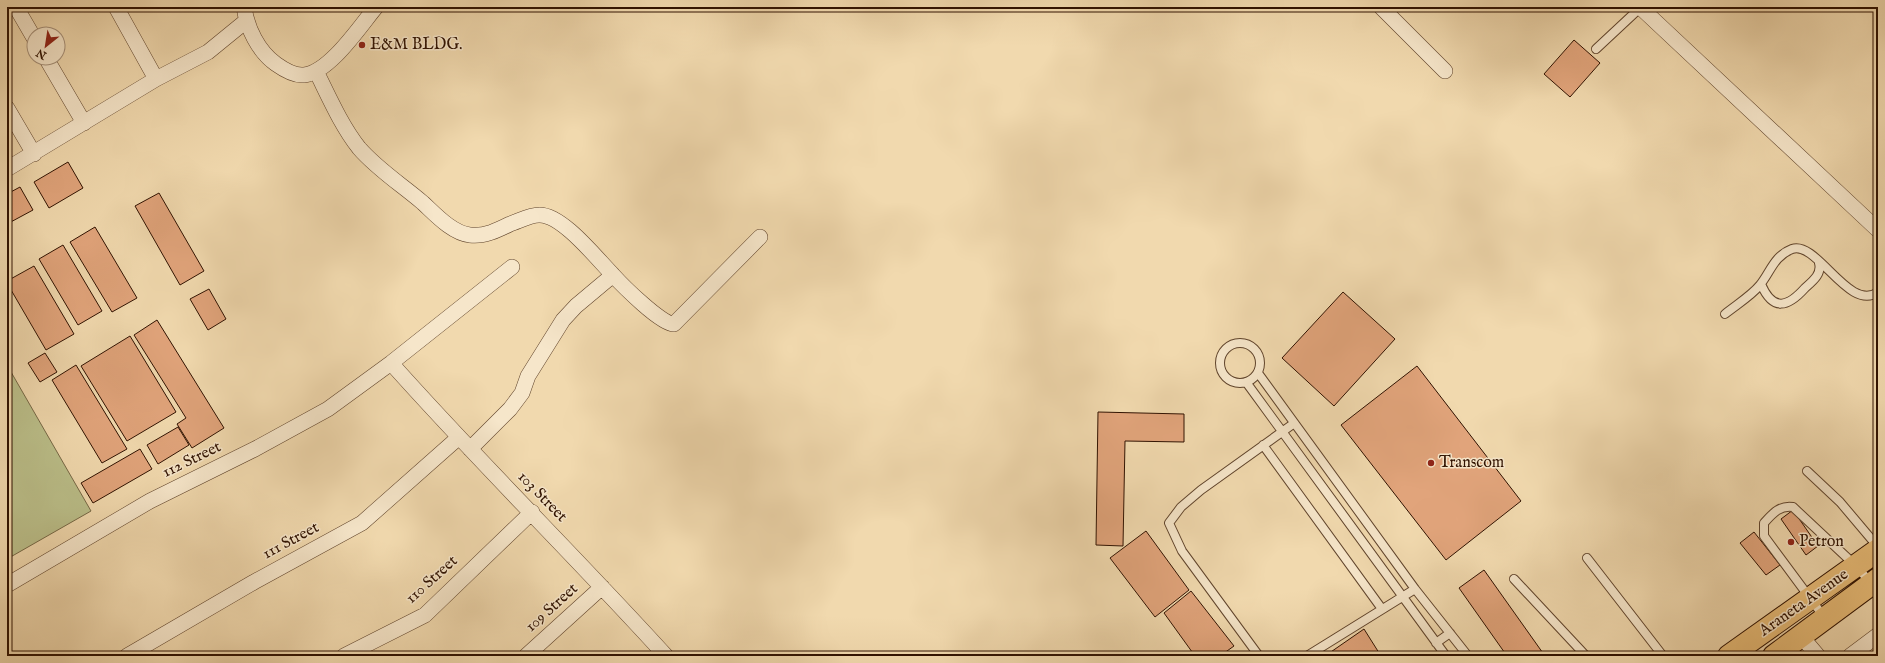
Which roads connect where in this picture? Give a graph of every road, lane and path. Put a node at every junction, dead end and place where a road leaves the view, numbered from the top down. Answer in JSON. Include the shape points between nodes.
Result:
{"nodes":[{"id":1,"x":16,"y":7,"type":"edge"},
{"id":2,"x":116,"y":7,"type":"edge"},
{"id":3,"x":376,"y":7,"type":"edge"},
{"id":4,"x":1381,"y":7,"type":"edge"},
{"id":5,"x":1640,"y":7,"type":"edge"},
{"id":6,"x":245,"y":14,"type":"edge"},
{"id":7,"x":27,"y":26,"type":"edge"},
{"id":8,"x":1596,"y":49,"type":"dead end"},
{"id":9,"x":51,"y":66,"type":"edge"},
{"id":10,"x":316,"y":71,"type":"junction"},
{"id":11,"x":1445,"y":71,"type":"dead end"},
{"id":12,"x":156,"y":79,"type":"junction"},
{"id":13,"x":7,"y":108,"type":"edge"},
{"id":14,"x":84,"y":123,"type":"junction"},
{"id":15,"x":34,"y":154,"type":"junction"},
{"id":16,"x":7,"y":169,"type":"edge"},
{"id":17,"x":1878,"y":230,"type":"edge"},
{"id":18,"x":760,"y":237,"type":"dead end"},
{"id":19,"x":1820,"y":263,"type":"junction"},
{"id":20,"x":512,"y":267,"type":"dead end"},
{"id":21,"x":613,"y":274,"type":"junction"},
{"id":22,"x":1760,"y":284,"type":"junction"},
{"id":23,"x":1878,"y":292,"type":"edge"},
{"id":24,"x":1725,"y":314,"type":"dead end"},
{"id":25,"x":391,"y":363,"type":"junction"},
{"id":26,"x":1258,"y":373,"type":"junction"},
{"id":27,"x":1246,"y":382,"type":"junction"},
{"id":28,"x":1293,"y":424,"type":"junction"},
{"id":29,"x":1282,"y":432,"type":"junction"},
{"id":30,"x":458,"y":438,"type":"junction"},
{"id":31,"x":1263,"y":445,"type":"junction"},
{"id":32,"x":470,"y":449,"type":"junction"},
{"id":33,"x":1807,"y":470,"type":"dead end"},
{"id":34,"x":1354,"y":505,"type":"junction"},
{"id":35,"x":532,"y":512,"type":"junction"},
{"id":36,"x":1342,"y":514,"type":"junction"},
{"id":37,"x":1377,"y":537,"type":"junction"},
{"id":38,"x":1365,"y":545,"type":"junction"},
{"id":39,"x":1878,"y":549,"type":"edge"},
{"id":40,"x":1587,"y":558,"type":"dead end"},
{"id":41,"x":1856,"y":566,"type":"junction"},
{"id":42,"x":1514,"y":579,"type":"dead end"},
{"id":43,"x":1875,"y":581,"type":"edge"},
{"id":44,"x":7,"y":585,"type":"edge"},
{"id":45,"x":602,"y":586,"type":"junction"},
{"id":46,"x":1415,"y":589,"type":"junction"},
{"id":47,"x":1403,"y":598,"type":"junction"},
{"id":48,"x":1810,"y":599,"type":"junction"},
{"id":49,"x":1382,"y":609,"type":"junction"},
{"id":50,"x":1824,"y":618,"type":"junction"},
{"id":51,"x":1450,"y":633,"type":"junction"},
{"id":52,"x":1878,"y":635,"type":"edge"},
{"id":53,"x":1800,"y":636,"type":"junction"},
{"id":54,"x":1436,"y":643,"type":"junction"},
{"id":55,"x":127,"y":656,"type":"edge"},
{"id":56,"x":344,"y":656,"type":"edge"},
{"id":57,"x":526,"y":656,"type":"edge"},
{"id":58,"x":666,"y":656,"type":"edge"},
{"id":59,"x":1259,"y":656,"type":"edge"},
{"id":60,"x":1307,"y":656,"type":"edge"},
{"id":61,"x":1446,"y":656,"type":"edge"},
{"id":62,"x":1468,"y":656,"type":"edge"},
{"id":63,"x":1586,"y":656,"type":"edge"},
{"id":64,"x":1663,"y":656,"type":"edge"},
{"id":65,"x":1729,"y":656,"type":"edge"},
{"id":66,"x":1774,"y":656,"type":"edge"},
{"id":67,"x":1818,"y":656,"type":"edge"},
{"id":68,"x":1850,"y":656,"type":"edge"}],
"edges":[{"from":1,"to":7,"type":"street"},
{"from":2,"to":12,"type":"street"},
{"from":3,"to":10,"type":"street","via":[[344,47]]},
{"from":4,"to":11,"type":"street"},
{"from":5,"to":8,"type":"lane"},
{"from":5,"to":17,"type":"street"},
{"from":6,"to":10,"type":"street","via":[[259,46],[269,59],[286,70],[303,75]]},
{"from":6,"to":12,"type":"street","via":[[208,52]]},
{"from":9,"to":14,"type":"street"},
{"from":10,"to":21,"type":"street","via":[[343,125],[360,148],[375,164],[458,231],[470,235],[485,234],[539,215],[550,217],[563,224]]},
{"from":12,"to":14,"type":"street"},
{"from":13,"to":15,"type":"street"},
{"from":14,"to":15,"type":"street"},
{"from":15,"to":16,"type":"street"},
{"from":18,"to":21,"type":"street","via":[[674,324],[669,324],[655,314],[626,290]]},
{"from":19,"to":22,"type":"lane","via":[[1803,248],[1793,249],[1782,255]]},
{"from":19,"to":22,"type":"lane","via":[[1817,276],[1787,304],[1772,300]]},
{"from":19,"to":23,"type":"lane","via":[[1862,296],[1872,296]]},
{"from":20,"to":25,"type":"street","name":"112 Street"},
{"from":21,"to":32,"type":"street","via":[[563,320],[528,376],[518,398]]},
{"from":22,"to":24,"type":"lane"},
{"from":25,"to":30,"type":"street","name":"103 Street"},
{"from":25,"to":44,"type":"street","name":"112 Street","via":[[328,408],[255,449],[150,501]]},
{"from":26,"to":27,"type":"lane"},
{"from":26,"to":27,"type":"lane","via":[[1258,353],[1246,343],[1235,343],[1225,349],[1220,366],[1223,372],[1229,379]]},
{"from":26,"to":28,"type":"lane"},
{"from":27,"to":29,"type":"lane"},
{"from":28,"to":29,"type":"lane"},
{"from":28,"to":34,"type":"lane"},
{"from":29,"to":31,"type":"lane"},
{"from":29,"to":36,"type":"lane"},
{"from":30,"to":32,"type":"street","name":"103 Street"},
{"from":30,"to":55,"type":"street","name":"111 Street","via":[[362,523]]},
{"from":31,"to":49,"type":"lane"},
{"from":31,"to":59,"type":"lane","via":[[1181,507],[1169,523],[1182,551]]},
{"from":32,"to":35,"type":"street","name":"103 Street"},
{"from":33,"to":39,"type":"lane","via":[[1840,502]]},
{"from":34,"to":36,"type":"lane"},
{"from":34,"to":37,"type":"lane"},
{"from":35,"to":45,"type":"street","name":"103 Street"},
{"from":35,"to":56,"type":"street","name":"110 Street","via":[[425,615]]},
{"from":36,"to":38,"type":"lane"},
{"from":37,"to":38,"type":"lane"},
{"from":37,"to":46,"type":"lane"},
{"from":38,"to":47,"type":"lane"},
{"from":39,"to":41,"type":"main road","name":"Araneta Avenue"},
{"from":40,"to":64,"type":"lane"},
{"from":41,"to":43,"type":"lane"},
{"from":41,"to":48,"type":"main road","name":"Araneta Avenue"},
{"from":41,"to":48,"type":"lane","via":[[1793,507],[1785,506],[1773,513],[1764,523],[1764,536]]},
{"from":42,"to":63,"type":"lane"},
{"from":43,"to":50,"type":"main road","name":"Araneta Avenue"},
{"from":45,"to":57,"type":"street","name":"109 Street"},
{"from":45,"to":58,"type":"street","name":"103 Street"},
{"from":46,"to":47,"type":"lane"},
{"from":46,"to":51,"type":"lane"},
{"from":47,"to":49,"type":"lane"},
{"from":47,"to":54,"type":"lane"},
{"from":48,"to":50,"type":"lane"},
{"from":48,"to":65,"type":"main road","name":"Araneta Avenue"},
{"from":49,"to":60,"type":"lane"},
{"from":50,"to":53,"type":"main road","name":"Araneta Avenue"},
{"from":51,"to":54,"type":"lane"},
{"from":51,"to":62,"type":"lane"},
{"from":52,"to":68,"type":"street"},
{"from":53,"to":66,"type":"main road","name":"Araneta Avenue"},
{"from":53,"to":67,"type":"street"},
{"from":54,"to":61,"type":"lane"}]}
